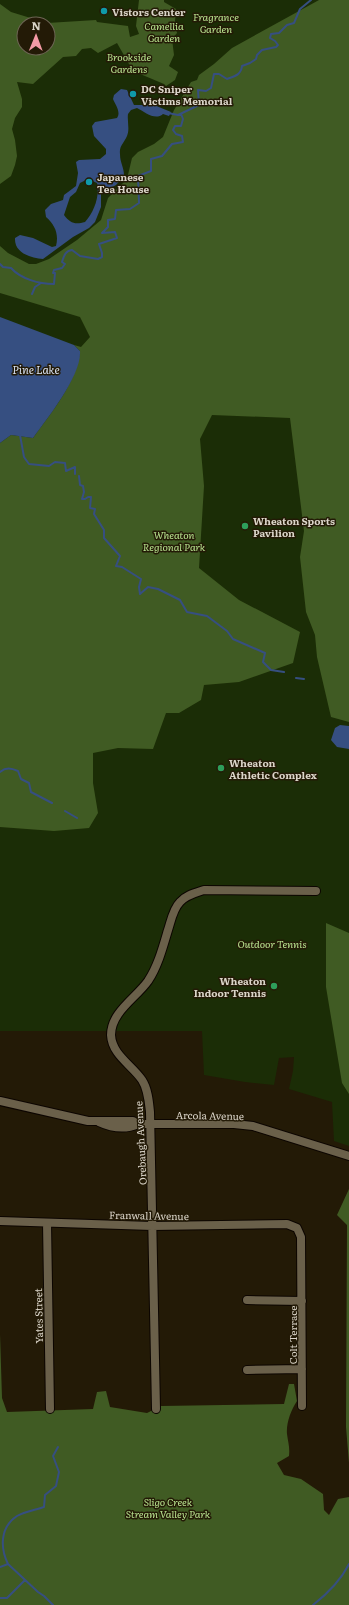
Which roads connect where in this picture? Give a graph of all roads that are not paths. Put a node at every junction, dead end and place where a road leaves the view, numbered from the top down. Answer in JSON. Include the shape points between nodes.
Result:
{"nodes":[{"id":1,"x":316,"y":891,"type":"dead end"},
{"id":2,"x":0,"y":1101,"type":"edge"},
{"id":3,"x":150,"y":1124,"type":"junction"},
{"id":4,"x":349,"y":1156,"type":"edge"},
{"id":5,"x":0,"y":1221,"type":"edge"},
{"id":6,"x":47,"y":1222,"type":"junction"},
{"id":7,"x":152,"y":1226,"type":"junction"},
{"id":8,"x":297,"y":1228,"type":"joint"},
{"id":9,"x":247,"y":1300,"type":"dead end"},
{"id":10,"x":302,"y":1301,"type":"junction"},
{"id":11,"x":247,"y":1370,"type":"dead end"},
{"id":12,"x":302,"y":1370,"type":"junction"},
{"id":13,"x":302,"y":1406,"type":"dead end"},
{"id":14,"x":50,"y":1409,"type":"dead end"},
{"id":15,"x":156,"y":1409,"type":"dead end"}],
"edges":[{"from":1,"to":3,"type":"street","name":"Orebaugh Avenue","via":[[204,890],[191,894],[179,902],[171,917],[157,965],[148,981],[121,1011],[112,1026],[113,1045],[119,1056],[142,1081],[148,1097]]},
{"from":2,"to":3,"type":"street","name":"Arcola Avenue","via":[[88,1121],[133,1121],[138,1124]]},
{"from":3,"to":4,"type":"street","name":"Arcola Avenue","via":[[253,1126]]},
{"from":3,"to":7,"type":"street","name":"Orebaugh Avenue"},
{"from":5,"to":6,"type":"street","name":"Franwall Avenue"},
{"from":6,"to":7,"type":"street","name":"Franwall Avenue"},
{"from":6,"to":14,"type":"street","name":"Yates Street"},
{"from":7,"to":8,"type":"street","name":"Franwall Avenue","via":[[287,1224]]},
{"from":7,"to":15,"type":"street","name":"Orebaugh Avenue"},
{"from":8,"to":10,"type":"street","name":"Colt Terrace","via":[[301,1237]]},
{"from":9,"to":10,"type":"street","name":"Colt Terrace"},
{"from":10,"to":12,"type":"street","name":"Colt Terrace"},
{"from":11,"to":12,"type":"street","name":"Colt Terrace"},
{"from":12,"to":13,"type":"street","name":"Colt Terrace"}]}
